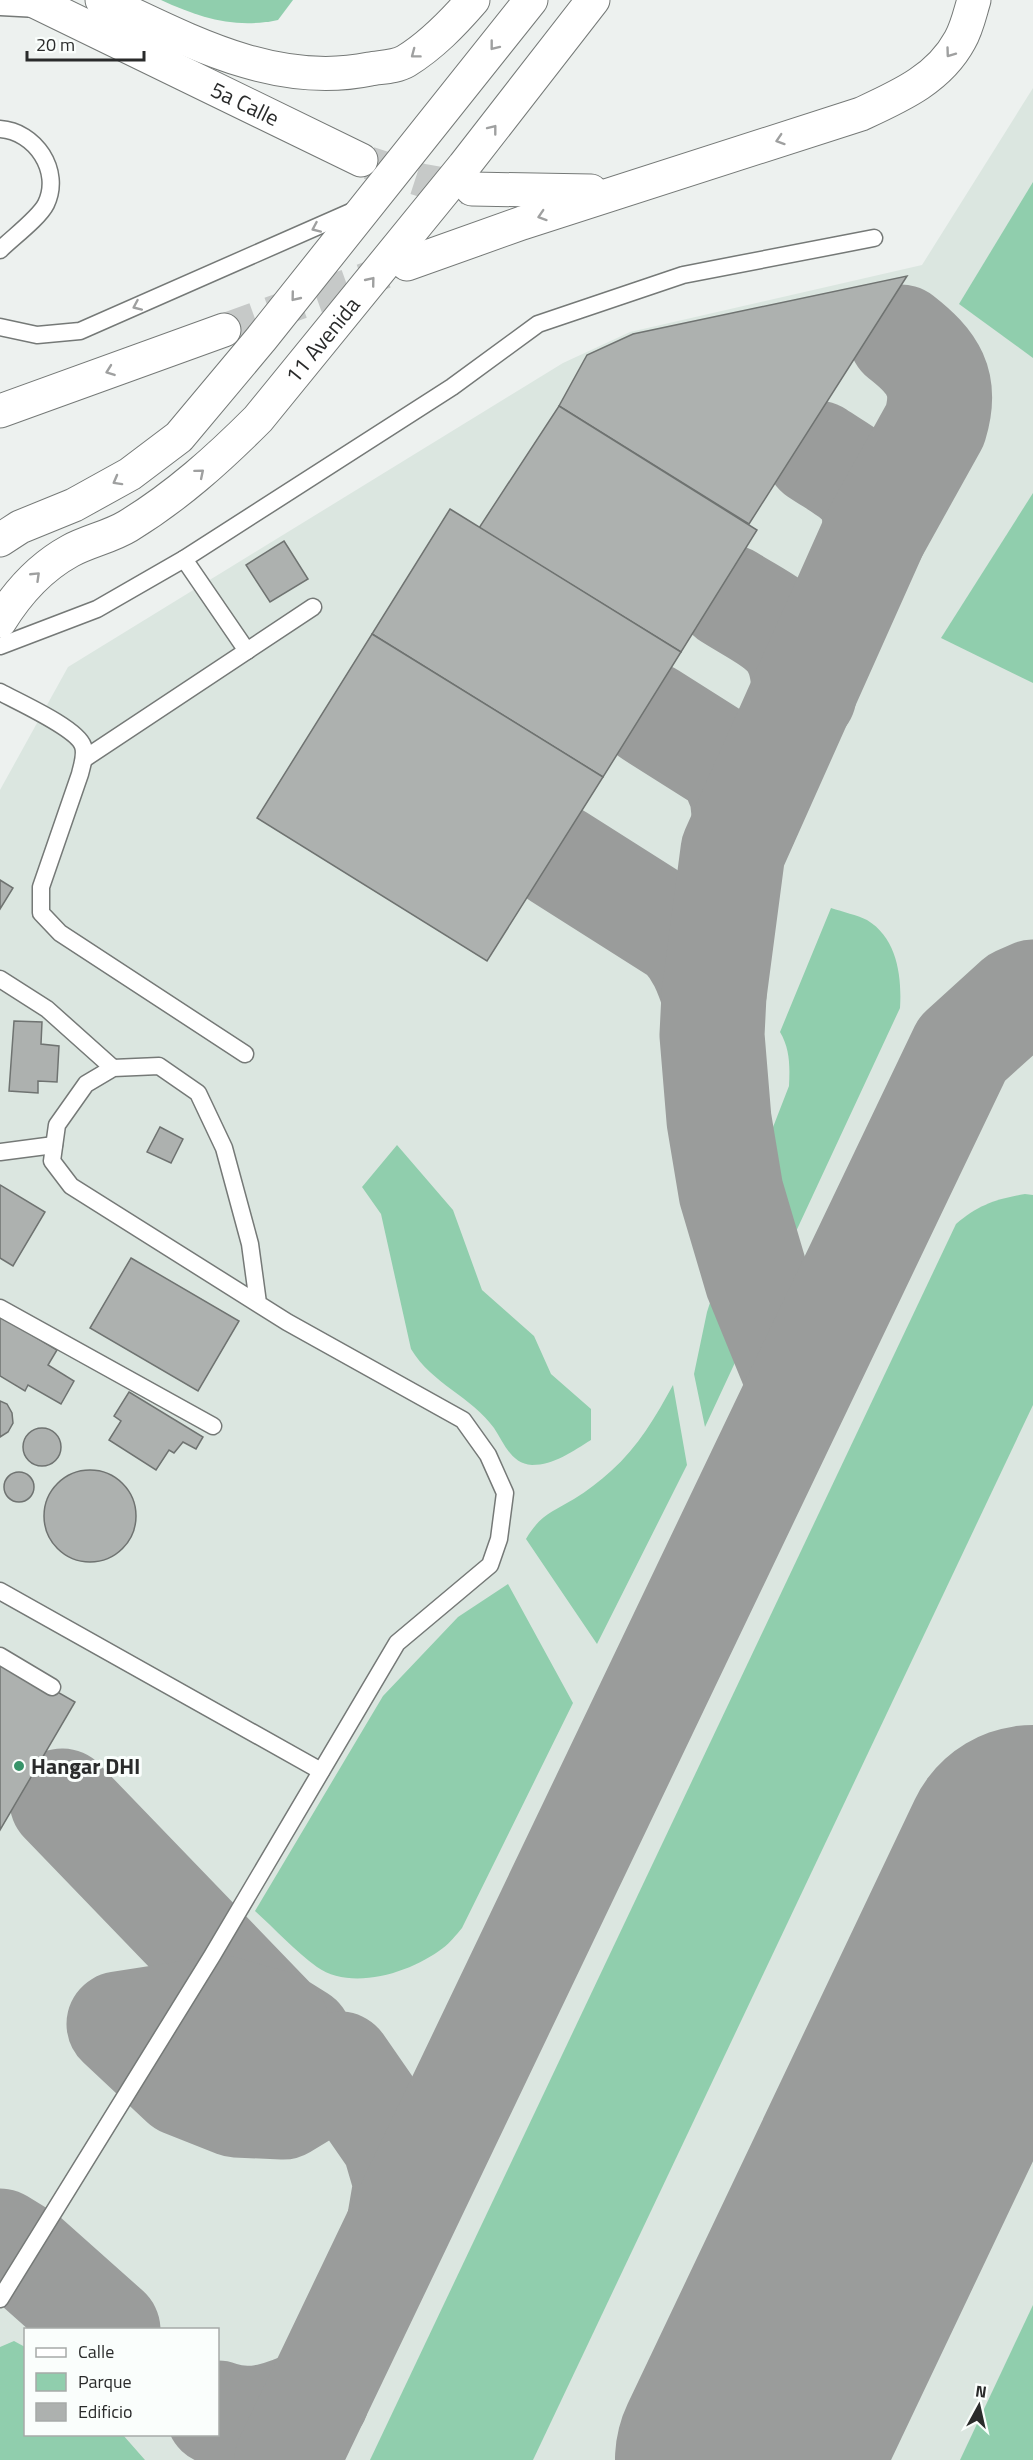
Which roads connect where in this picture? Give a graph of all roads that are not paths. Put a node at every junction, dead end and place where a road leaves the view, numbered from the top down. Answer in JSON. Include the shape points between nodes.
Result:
{"nodes":[{"id":1,"x":102,"y":0,"type":"edge"},
{"id":2,"x":473,"y":0,"type":"edge"},
{"id":3,"x":531,"y":0,"type":"edge"},
{"id":4,"x":593,"y":0,"type":"edge"},
{"id":5,"x":974,"y":0,"type":"edge"},
{"id":6,"x":43,"y":5,"type":"edge"},
{"id":7,"x":0,"y":7,"type":"edge"},
{"id":8,"x":0,"y":129,"type":"edge"},
{"id":9,"x":361,"y":160,"type":"tunnel mouth"},
{"id":10,"x":472,"y":189,"type":"tunnel mouth"},
{"id":11,"x":617,"y":192,"type":"junction"},
{"id":12,"x":369,"y":204,"type":"junction"},
{"id":13,"x":874,"y":238,"type":"dead end"},
{"id":14,"x":0,"y":250,"type":"edge"},
{"id":15,"x":407,"y":264,"type":"tunnel mouth"},
{"id":16,"x":0,"y":327,"type":"edge"},
{"id":17,"x":224,"y":330,"type":"tunnel mouth"},
{"id":18,"x":0,"y":411,"type":"edge"},
{"id":19,"x":0,"y":540,"type":"edge"},
{"id":20,"x":184,"y":558,"type":"junction"},
{"id":21,"x":313,"y":607,"type":"dead end"},
{"id":22,"x":0,"y":621,"type":"edge"},
{"id":23,"x":0,"y":646,"type":"edge"},
{"id":24,"x":247,"y":651,"type":"junction"},
{"id":25,"x":0,"y":692,"type":"edge"},
{"id":26,"x":84,"y":759,"type":"junction"},
{"id":27,"x":0,"y":979,"type":"edge"},
{"id":28,"x":244,"y":1054,"type":"dead end"},
{"id":29,"x":113,"y":1068,"type":"junction"},
{"id":30,"x":54,"y":1144,"type":"junction"},
{"id":31,"x":0,"y":1152,"type":"edge"},
{"id":32,"x":258,"y":1303,"type":"junction"},
{"id":33,"x":0,"y":1308,"type":"edge"},
{"id":34,"x":213,"y":1426,"type":"dead end"},
{"id":35,"x":0,"y":1591,"type":"edge"},
{"id":36,"x":0,"y":1656,"type":"edge"},
{"id":37,"x":52,"y":1687,"type":"dead end"},
{"id":38,"x":321,"y":1771,"type":"junction"},
{"id":39,"x":0,"y":2300,"type":"edge"}],
"edges":[{"from":2,"to":1,"type":"main road","one_way":true,"via":[[439,36],[404,62],[351,73],[292,73],[238,61]]},
{"from":3,"to":12,"type":"main road","one_way":true},
{"from":22,"to":4,"type":"main road","name":"11 Avenida","one_way":true,"via":[[38,572],[69,551],[126,527],[178,492],[222,456],[258,419]]},
{"from":5,"to":11,"type":"main road","one_way":true,"via":[[960,39],[937,71],[902,95],[861,114]]},
{"from":6,"to":7,"type":"lane"},
{"from":6,"to":9,"type":"main road","name":"5a Calle"},
{"from":8,"to":14,"type":"lane","via":[[19,133],[32,142],[48,164],[50,178],[45,205]]},
{"from":10,"to":11,"type":"main road"},
{"from":11,"to":15,"type":"main road","one_way":true},
{"from":12,"to":16,"type":"lane","one_way":true,"via":[[80,331],[37,335]]},
{"from":12,"to":19,"type":"main road","one_way":true,"via":[[179,437],[130,474]]},
{"from":13,"to":20,"type":"lane","via":[[683,275],[538,324],[452,387]]},
{"from":17,"to":18,"type":"main road","one_way":true},
{"from":20,"to":23,"type":"lane","via":[[97,609]]},
{"from":20,"to":24,"type":"lane"},
{"from":21,"to":24,"type":"lane"},
{"from":24,"to":26,"type":"lane"},
{"from":25,"to":26,"type":"lane","via":[[72,733],[83,745]]},
{"from":26,"to":28,"type":"lane","via":[[41,887],[41,913],[60,933]]},
{"from":27,"to":29,"type":"lane","via":[[47,1010]]},
{"from":29,"to":30,"type":"lane","via":[[86,1084],[57,1125]]},
{"from":29,"to":32,"type":"lane","via":[[159,1066],[198,1093],[224,1148],[249,1244]]},
{"from":30,"to":31,"type":"lane"},
{"from":30,"to":32,"type":"lane","via":[[52,1161],[71,1186]]},
{"from":32,"to":38,"type":"lane","via":[[463,1420],[488,1455],[505,1493],[499,1539],[490,1565],[397,1643]]},
{"from":33,"to":34,"type":"lane"},
{"from":35,"to":38,"type":"lane"},
{"from":36,"to":37,"type":"lane"},
{"from":38,"to":39,"type":"lane"}]}
